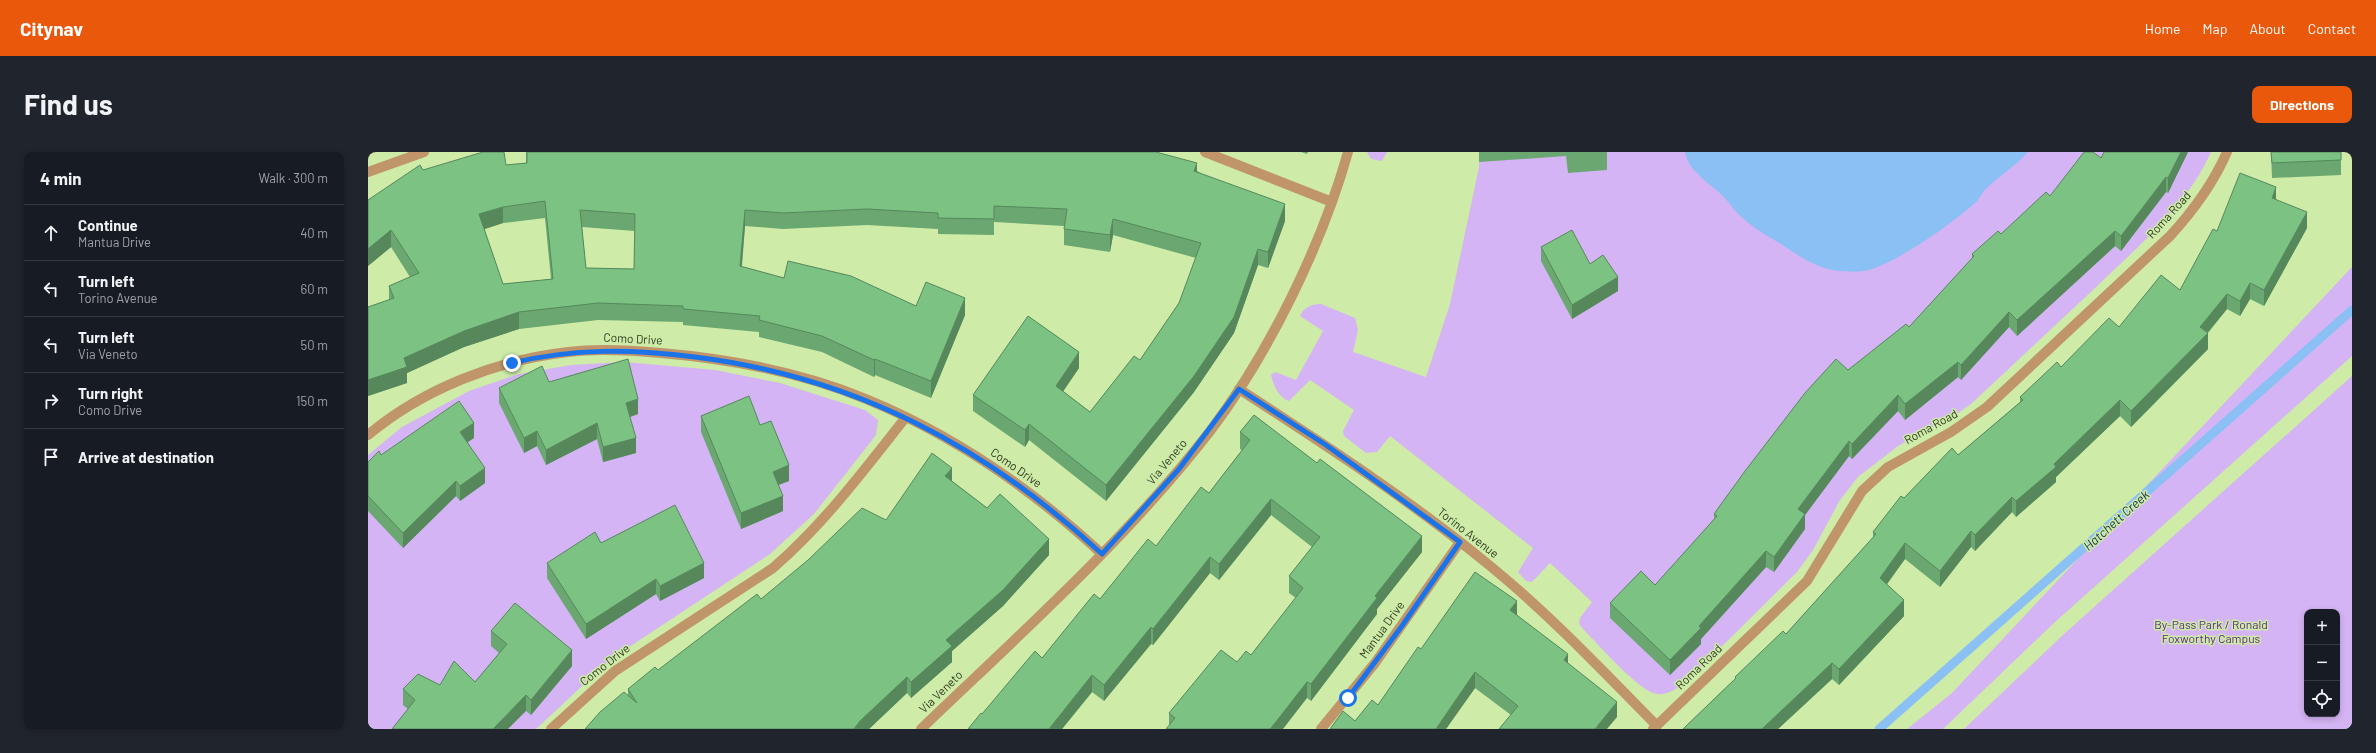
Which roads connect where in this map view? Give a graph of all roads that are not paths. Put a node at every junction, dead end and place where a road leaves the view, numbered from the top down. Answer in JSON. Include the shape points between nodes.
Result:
{"nodes":[{"id":1,"x":424,"y":152,"type":"edge"},
{"id":2,"x":1204,"y":152,"type":"edge"},
{"id":3,"x":1348,"y":152,"type":"edge"},
{"id":4,"x":2227,"y":152,"type":"edge"},
{"id":5,"x":368,"y":172,"type":"edge"},
{"id":6,"x":1332,"y":202,"type":"junction"},
{"id":7,"x":1239,"y":389,"type":"junction"},
{"id":8,"x":906,"y":417,"type":"junction"},
{"id":9,"x":368,"y":435,"type":"edge"},
{"id":10,"x":1460,"y":542,"type":"junction"},
{"id":11,"x":1102,"y":554,"type":"junction"},
{"id":12,"x":1655,"y":727,"type":"edge"},
{"id":13,"x":550,"y":729,"type":"edge"},
{"id":14,"x":921,"y":729,"type":"edge"},
{"id":15,"x":1321,"y":729,"type":"edge"}],
"edges":[{"from":1,"to":5,"type":"street"},
{"from":2,"to":6,"type":"street"},
{"from":3,"to":6,"type":"street","name":"Via Veneto"},
{"from":4,"to":12,"type":"street","name":"Roma Road","via":[[2207,190],[2192,212],[2170,236],[1987,407],[1951,432],[1888,467],[1872,480],[1862,491],[1807,581]]},
{"from":6,"to":7,"type":"street","name":"Via Veneto","via":[[1299,279]]},
{"from":7,"to":10,"type":"street","name":"Torino Avenue","via":[[1326,445]]},
{"from":7,"to":11,"type":"street","name":"Via Veneto","via":[[1179,469]]},
{"from":8,"to":9,"type":"street","name":"Como Drive","via":[[830,386],[779,371],[681,355],[596,350],[539,356],[483,372],[429,395],[396,414]]},
{"from":8,"to":11,"type":"street","name":"Como Drive","via":[[948,439],[1015,482],[1075,529]]},
{"from":8,"to":13,"type":"street","name":"Como Drive","via":[[823,520],[792,552],[773,568],[615,671]]},
{"from":10,"to":12,"type":"street","name":"Torino Avenue","via":[[1550,618]]},
{"from":10,"to":15,"type":"street","name":"Mantua Drive","via":[[1375,663]]},
{"from":11,"to":14,"type":"street","name":"Via Veneto"}]}
